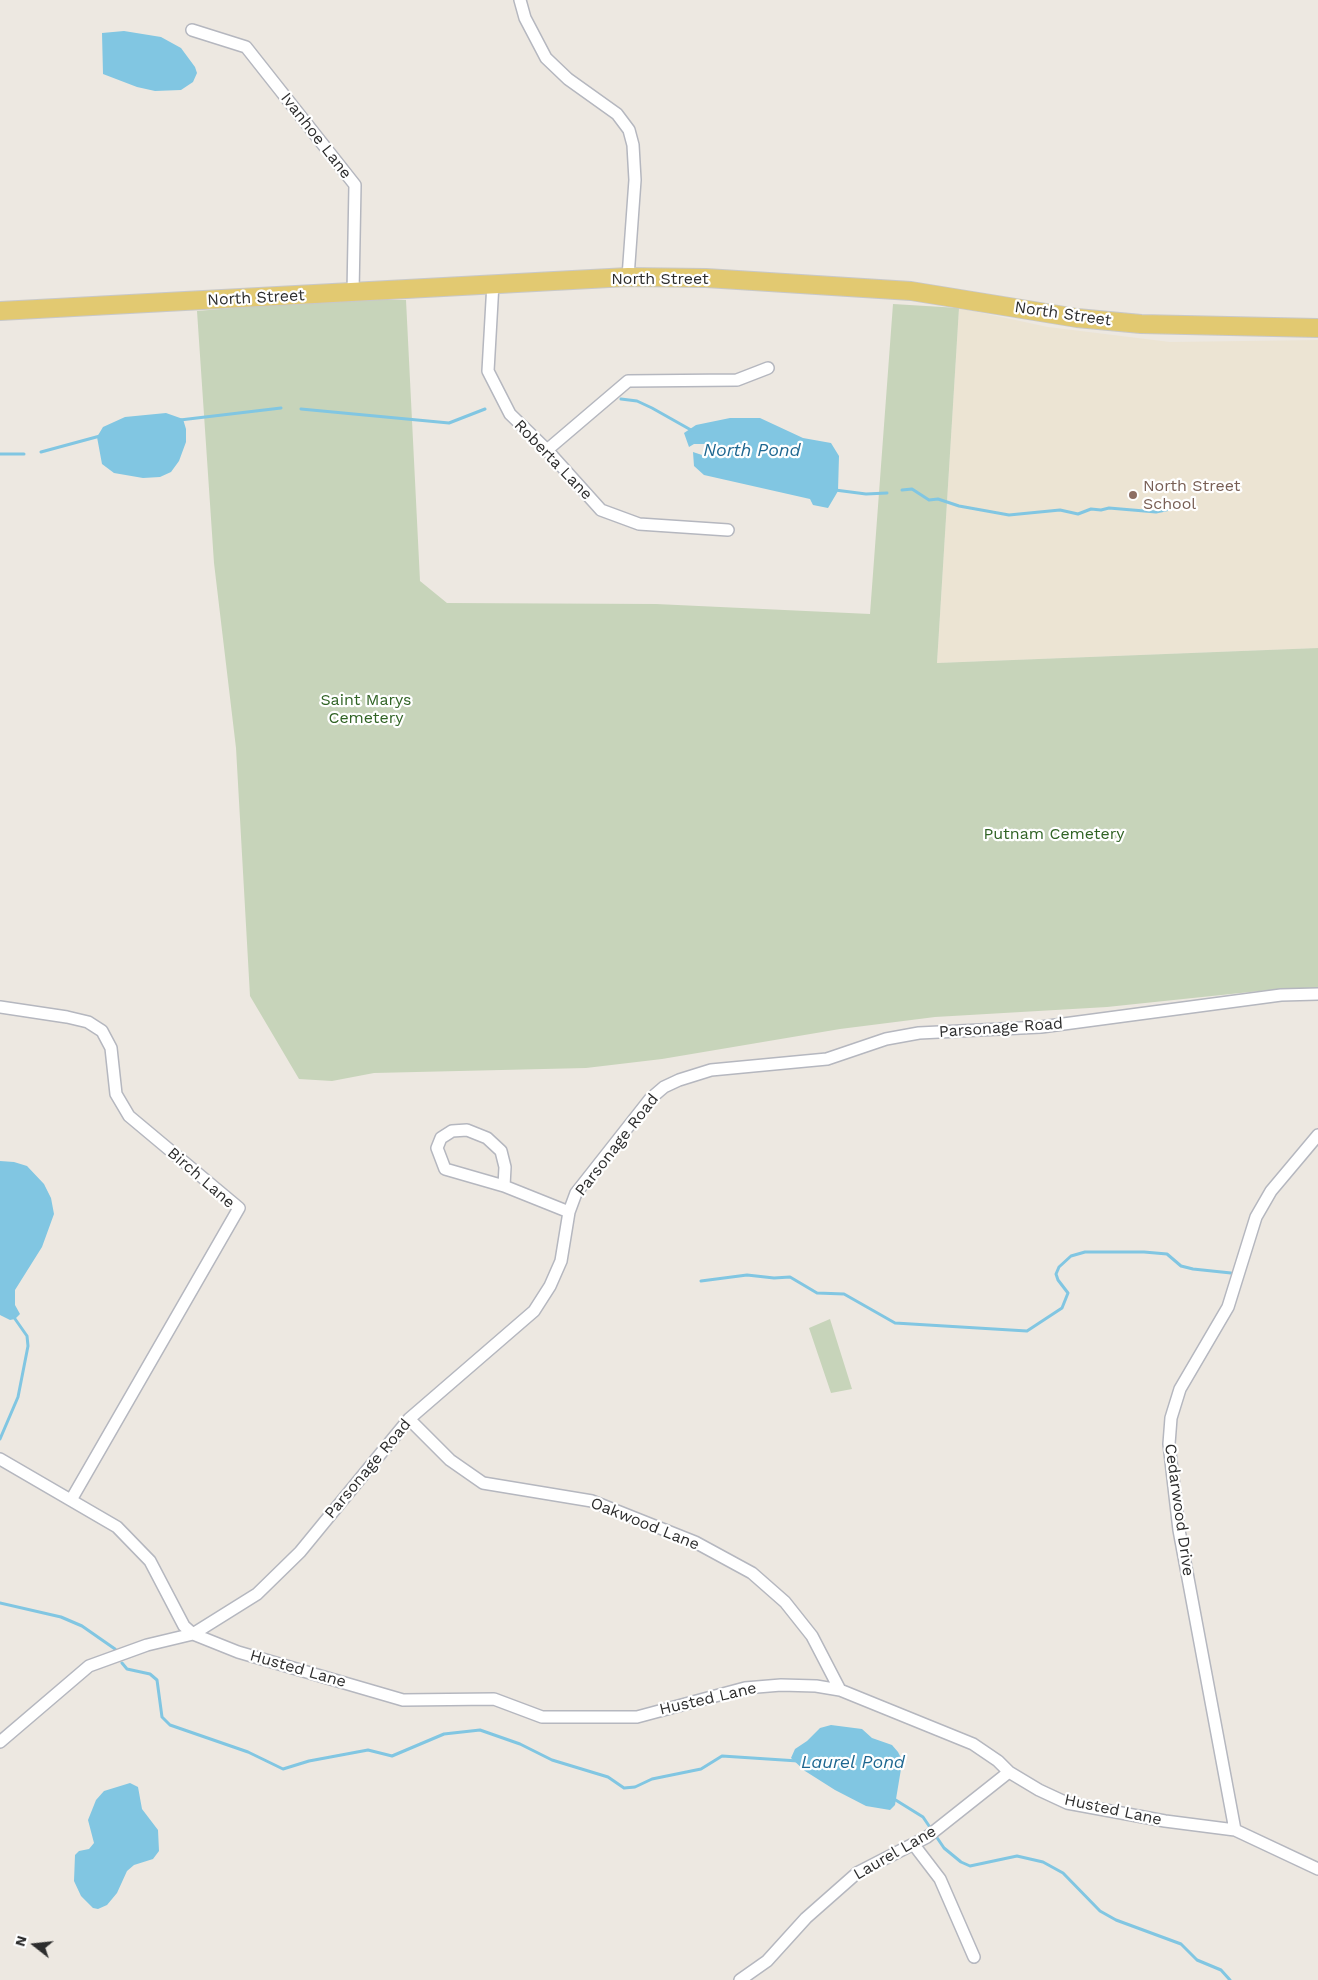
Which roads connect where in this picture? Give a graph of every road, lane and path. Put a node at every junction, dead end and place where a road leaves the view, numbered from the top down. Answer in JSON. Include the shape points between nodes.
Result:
{"nodes":[{"id":1,"x":520,"y":0,"type":"edge"},
{"id":2,"x":192,"y":30,"type":"dead end"},
{"id":3,"x":628,"y":277,"type":"junction"},
{"id":4,"x":493,"y":283,"type":"junction"},
{"id":5,"x":353,"y":293,"type":"junction"},
{"id":6,"x":0,"y":311,"type":"edge"},
{"id":7,"x":1318,"y":328,"type":"edge"},
{"id":8,"x":768,"y":368,"type":"dead end"},
{"id":9,"x":546,"y":450,"type":"junction"},
{"id":10,"x":728,"y":530,"type":"dead end"},
{"id":11,"x":1318,"y":994,"type":"edge"},
{"id":12,"x":0,"y":1007,"type":"edge"},
{"id":13,"x":1318,"y":1135,"type":"edge"},
{"id":14,"x":504,"y":1186,"type":"junction"},
{"id":15,"x":569,"y":1212,"type":"junction"},
{"id":16,"x":409,"y":1419,"type":"junction"},
{"id":17,"x":0,"y":1458,"type":"edge"},
{"id":18,"x":71,"y":1500,"type":"junction"},
{"id":19,"x":193,"y":1634,"type":"junction"},
{"id":20,"x":840,"y":1690,"type":"junction"},
{"id":21,"x":0,"y":1742,"type":"edge"},
{"id":22,"x":1009,"y":1772,"type":"junction"},
{"id":23,"x":1235,"y":1830,"type":"junction"},
{"id":24,"x":914,"y":1845,"type":"junction"},
{"id":25,"x":1318,"y":1869,"type":"edge"},
{"id":26,"x":974,"y":1957,"type":"dead end"},
{"id":27,"x":740,"y":1980,"type":"edge"}],
"edges":[{"from":1,"to":3,"type":"street","via":[[525,18],[546,58],[568,79],[617,114],[629,130],[635,180]]},
{"from":2,"to":5,"type":"street","name":"Ivanhoe Lane","via":[[246,46],[355,185]]},
{"from":3,"to":4,"type":"main road","name":"North Street"},
{"from":3,"to":7,"type":"main road","name":"North Street","via":[[725,279],[911,291],[1077,318],[1141,324]]},
{"from":4,"to":5,"type":"main road","name":"North Street"},
{"from":4,"to":9,"type":"street","name":"Roberta Lane","via":[[488,372],[510,414]]},
{"from":5,"to":6,"type":"main road","name":"North Street"},
{"from":8,"to":9,"type":"street","via":[[737,380],[628,381]]},
{"from":9,"to":10,"type":"street","name":"Roberta Lane","via":[[602,510],[639,524]]},
{"from":11,"to":15,"type":"street","name":"Parsonage Road","via":[[1281,995],[1041,1027],[919,1033],[886,1039],[827,1059],[694,1074],[664,1087],[650,1099],[576,1194]]},
{"from":12,"to":18,"type":"street","name":"Birch Lane","via":[[67,1017],[88,1022],[102,1031],[112,1048],[116,1094],[129,1116],[239,1208]]},
{"from":13,"to":23,"type":"street","name":"Cedarwood Drive","via":[[1271,1191],[1256,1217],[1228,1307],[1180,1389],[1171,1418],[1169,1444],[1179,1530]]},
{"from":14,"to":14,"type":"street","via":[[445,1169],[437,1148],[441,1138],[452,1130],[467,1130],[487,1138],[501,1151],[505,1167]]},
{"from":14,"to":15,"type":"street"},
{"from":15,"to":16,"type":"street","name":"Parsonage Road","via":[[561,1261],[534,1311]]},
{"from":16,"to":19,"type":"street","name":"Parsonage Road","via":[[300,1552],[279,1573],[257,1594]]},
{"from":16,"to":20,"type":"street","name":"Oakwood Lane","via":[[450,1460],[483,1483],[592,1501],[695,1542],[752,1573],[785,1602],[812,1636]]},
{"from":17,"to":18,"type":"street"},
{"from":18,"to":19,"type":"street","via":[[117,1527],[150,1561],[184,1626]]},
{"from":19,"to":20,"type":"street","name":"Husted Lane","via":[[238,1652],[403,1700],[494,1699],[542,1717],[637,1717],[745,1688],[782,1685]]},
{"from":19,"to":21,"type":"street","name":"Parsonage Road","via":[[147,1645],[89,1666]]},
{"from":20,"to":22,"type":"street","name":"Husted Lane","via":[[973,1744]]},
{"from":22,"to":23,"type":"street","name":"Husted Lane","via":[[1067,1803]]},
{"from":22,"to":24,"type":"street","name":"Laurel Lane"},
{"from":23,"to":25,"type":"street","name":"Husted Lane"},
{"from":24,"to":26,"type":"street","via":[[940,1879]]},
{"from":24,"to":27,"type":"street","name":"Laurel Lane","via":[[857,1872],[806,1918],[767,1961]]}]}
